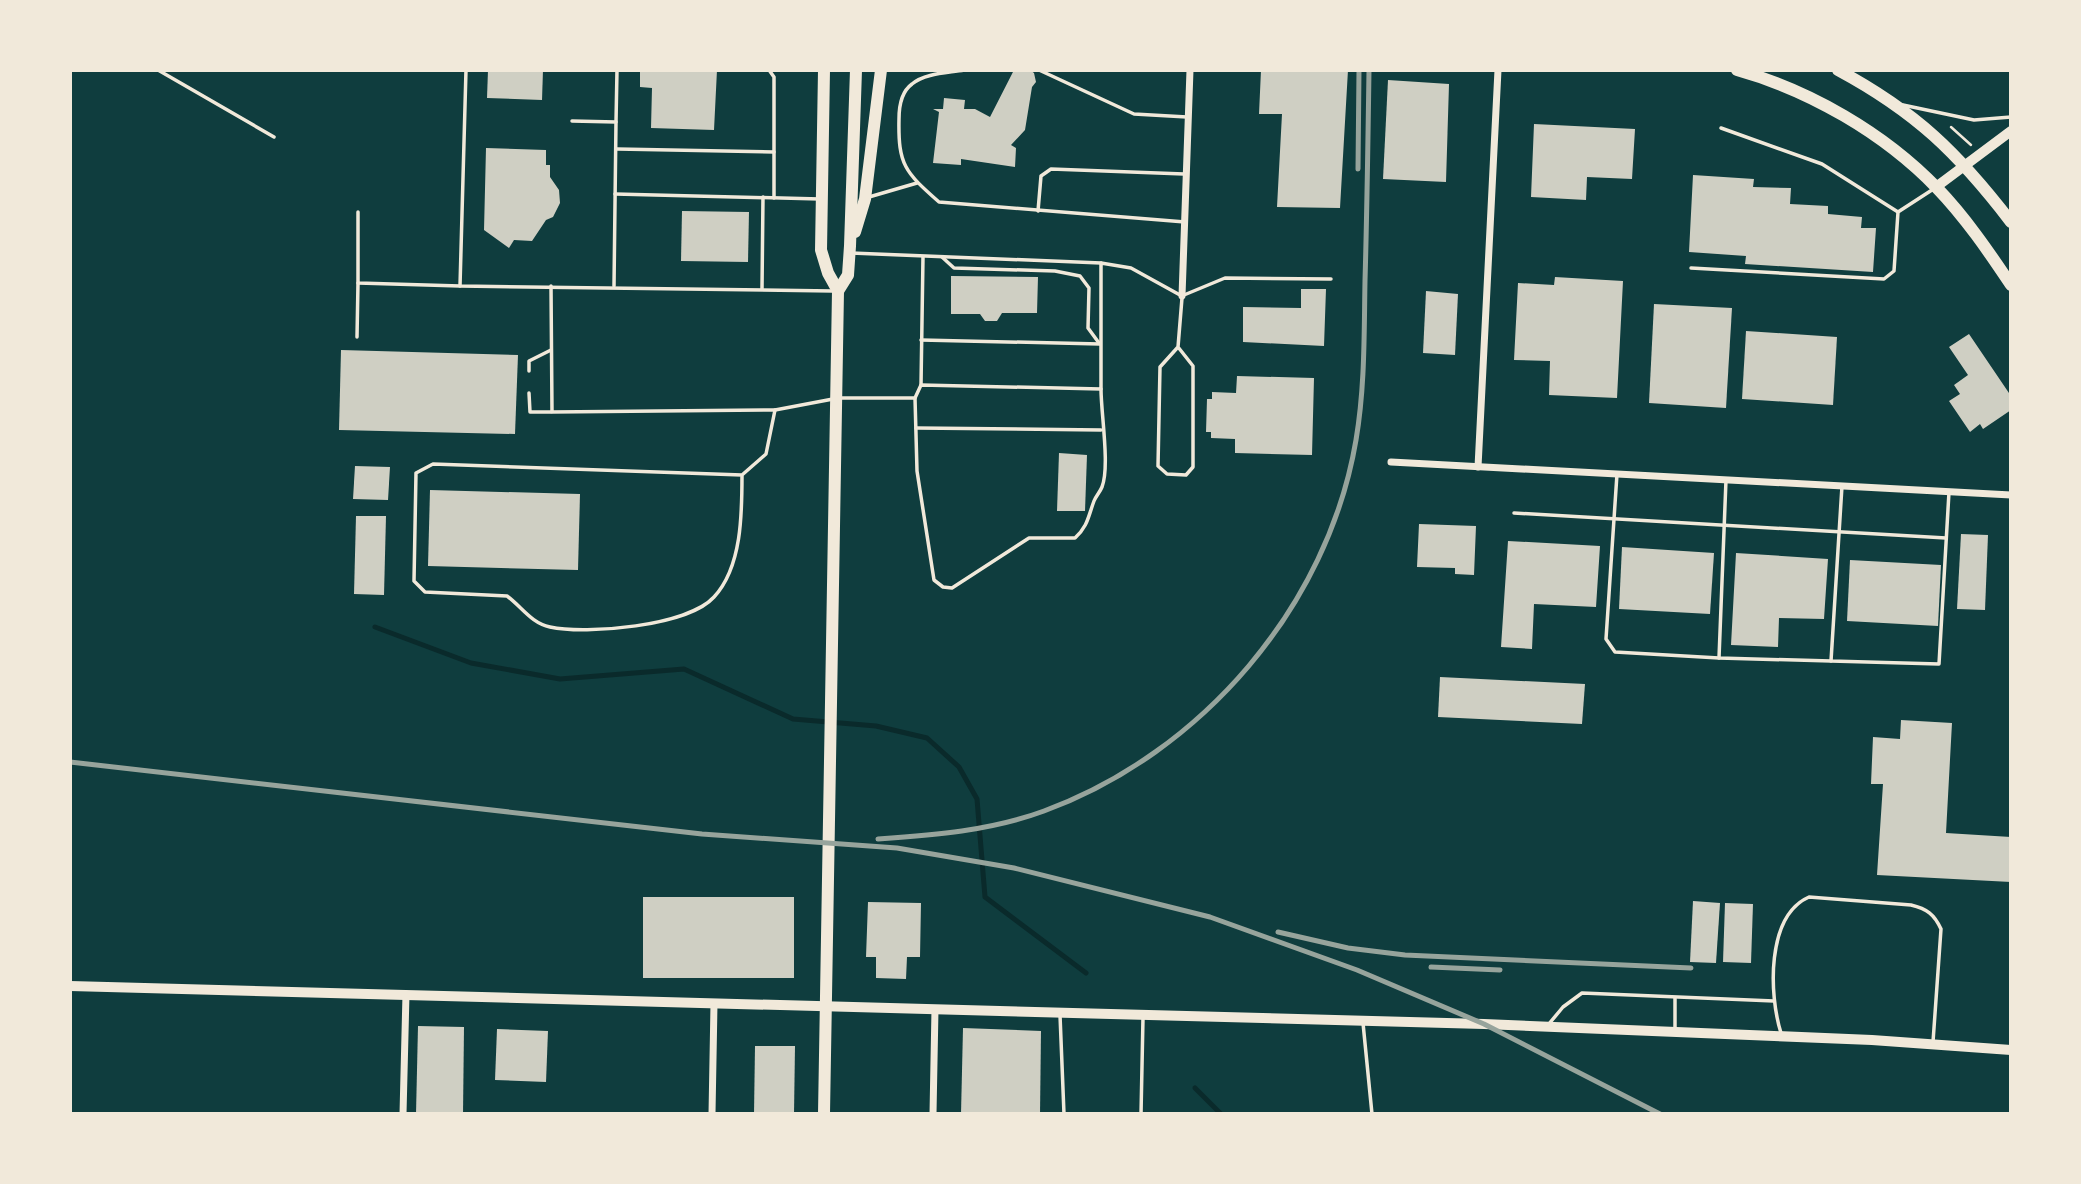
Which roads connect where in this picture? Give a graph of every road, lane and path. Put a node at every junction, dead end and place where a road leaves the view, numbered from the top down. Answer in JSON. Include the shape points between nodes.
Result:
{"nodes":[{"id":1,"x":158,"y":70,"type":"edge"},
{"id":2,"x":466,"y":70,"type":"edge"},
{"id":3,"x":617,"y":70,"type":"edge"},
{"id":4,"x":769,"y":70,"type":"edge"},
{"id":5,"x":818,"y":70,"type":"edge"},
{"id":6,"x":824,"y":70,"type":"edge"},
{"id":7,"x":856,"y":70,"type":"edge"},
{"id":8,"x":881,"y":70,"type":"edge"},
{"id":9,"x":964,"y":70,"type":"edge"},
{"id":10,"x":1039,"y":70,"type":"edge"},
{"id":11,"x":1190,"y":70,"type":"edge"},
{"id":12,"x":1498,"y":70,"type":"edge"},
{"id":13,"x":1737,"y":70,"type":"edge"},
{"id":14,"x":1838,"y":70,"type":"edge"},
{"id":15,"x":823,"y":98,"type":"junction"},
{"id":16,"x":1892,"y":103,"type":"junction"},
{"id":17,"x":1189,"y":117,"type":"junction"},
{"id":18,"x":2011,"y":117,"type":"edge"},
{"id":19,"x":572,"y":121,"type":"dead end"},
{"id":20,"x":616,"y":122,"type":"junction"},
{"id":21,"x":1947,"y":122,"type":"dead end"},
{"id":22,"x":1721,"y":128,"type":"dead end"},
{"id":23,"x":2011,"y":131,"type":"edge"},
{"id":24,"x":274,"y":137,"type":"dead end"},
{"id":25,"x":1971,"y":145,"type":"dead end"},
{"id":26,"x":617,"y":149,"type":"junction"},
{"id":27,"x":774,"y":152,"type":"junction"},
{"id":28,"x":1967,"y":165,"type":"junction"},
{"id":29,"x":1186,"y":174,"type":"junction"},
{"id":30,"x":918,"y":183,"type":"junction"},
{"id":31,"x":1936,"y":187,"type":"junction"},
{"id":32,"x":615,"y":194,"type":"junction"},
{"id":33,"x":764,"y":197,"type":"junction"},
{"id":34,"x":774,"y":198,"type":"junction"},
{"id":35,"x":822,"y":199,"type":"junction"},
{"id":36,"x":865,"y":199,"type":"junction"},
{"id":37,"x":850,"y":200,"type":"junction"},
{"id":38,"x":1038,"y":211,"type":"junction"},
{"id":39,"x":358,"y":212,"type":"dead end"},
{"id":40,"x":1898,"y":212,"type":"junction"},
{"id":41,"x":1185,"y":222,"type":"junction"},
{"id":42,"x":2011,"y":222,"type":"edge"},
{"id":43,"x":850,"y":249,"type":"junction"},
{"id":44,"x":923,"y":257,"type":"junction"},
{"id":45,"x":942,"y":257,"type":"junction"},
{"id":46,"x":1101,"y":263,"type":"junction"},
{"id":47,"x":1691,"y":268,"type":"dead end"},
{"id":48,"x":1331,"y":279,"type":"dead end"},
{"id":49,"x":358,"y":283,"type":"junction"},
{"id":50,"x":2011,"y":285,"type":"edge"},
{"id":51,"x":460,"y":286,"type":"junction"},
{"id":52,"x":551,"y":286,"type":"junction"},
{"id":53,"x":614,"y":286,"type":"junction"},
{"id":54,"x":762,"y":289,"type":"junction"},
{"id":55,"x":838,"y":291,"type":"junction"},
{"id":56,"x":1182,"y":296,"type":"junction"},
{"id":57,"x":357,"y":337,"type":"dead end"},
{"id":58,"x":922,"y":340,"type":"junction"},
{"id":59,"x":1100,"y":344,"type":"junction"},
{"id":60,"x":1178,"y":348,"type":"junction"},
{"id":61,"x":551,"y":350,"type":"junction"},
{"id":62,"x":529,"y":371,"type":"dead end"},
{"id":63,"x":920,"y":385,"type":"junction"},
{"id":64,"x":1101,"y":389,"type":"junction"},
{"id":65,"x":529,"y":393,"type":"dead end"},
{"id":66,"x":837,"y":398,"type":"junction"},
{"id":67,"x":915,"y":398,"type":"junction"},
{"id":68,"x":775,"y":410,"type":"junction"},
{"id":69,"x":552,"y":412,"type":"junction"},
{"id":70,"x":916,"y":428,"type":"junction"},
{"id":71,"x":1101,"y":430,"type":"junction"},
{"id":72,"x":1391,"y":462,"type":"dead end"},
{"id":73,"x":1478,"y":467,"type":"junction"},
{"id":74,"x":1617,"y":474,"type":"junction"},
{"id":75,"x":742,"y":475,"type":"junction"},
{"id":76,"x":1726,"y":480,"type":"junction"},
{"id":77,"x":1842,"y":486,"type":"junction"},
{"id":78,"x":1949,"y":492,"type":"junction"},
{"id":79,"x":2011,"y":495,"type":"edge"},
{"id":80,"x":1514,"y":513,"type":"dead end"},
{"id":81,"x":1614,"y":519,"type":"junction"},
{"id":82,"x":1725,"y":526,"type":"junction"},
{"id":83,"x":1839,"y":532,"type":"junction"},
{"id":84,"x":1947,"y":538,"type":"junction"},
{"id":85,"x":1718,"y":658,"type":"junction"},
{"id":86,"x":1832,"y":661,"type":"junction"},
{"id":87,"x":70,"y":986,"type":"edge"},
{"id":88,"x":406,"y":995,"type":"junction"},
{"id":89,"x":1675,"y":998,"type":"junction"},
{"id":90,"x":1774,"y":1001,"type":"junction"},
{"id":91,"x":714,"y":1004,"type":"junction"},
{"id":92,"x":935,"y":1009,"type":"junction"},
{"id":93,"x":1060,"y":1013,"type":"junction"},
{"id":94,"x":1143,"y":1015,"type":"junction"},
{"id":95,"x":1363,"y":1021,"type":"junction"},
{"id":96,"x":1548,"y":1026,"type":"junction"},
{"id":97,"x":1675,"y":1031,"type":"junction"},
{"id":98,"x":1782,"y":1035,"type":"junction"},
{"id":99,"x":1933,"y":1044,"type":"junction"},
{"id":100,"x":2011,"y":1050,"type":"edge"},
{"id":101,"x":403,"y":1114,"type":"edge"},
{"id":102,"x":712,"y":1114,"type":"edge"},
{"id":103,"x":824,"y":1114,"type":"edge"},
{"id":104,"x":933,"y":1114,"type":"edge"},
{"id":105,"x":1064,"y":1114,"type":"edge"},
{"id":106,"x":1141,"y":1114,"type":"edge"},
{"id":107,"x":1372,"y":1114,"type":"edge"}],
"edges":[{"from":1,"to":24,"type":"lane"},
{"from":2,"to":51,"type":"lane"},
{"from":3,"to":20,"type":"lane"},
{"from":4,"to":27,"type":"lane","via":[[774,77]]},
{"from":5,"to":15,"type":"main road"},
{"from":6,"to":15,"type":"main road"},
{"from":7,"to":37,"type":"main road"},
{"from":8,"to":36,"type":"main road"},
{"from":9,"to":30,"type":"lane","via":[[921,78],[901,99],[898,150]]},
{"from":10,"to":17,"type":"lane","via":[[1134,114]]},
{"from":11,"to":17,"type":"street"},
{"from":12,"to":73,"type":"street"},
{"from":13,"to":31,"type":"main road","via":[[1791,89],[1836,112],[1877,138]]},
{"from":14,"to":16,"type":"main road"},
{"from":15,"to":35,"type":"main road"},
{"from":16,"to":18,"type":"lane","via":[[1974,120]]},
{"from":16,"to":28,"type":"main road","via":[[1923,124]]},
{"from":17,"to":29,"type":"street"},
{"from":19,"to":20,"type":"lane"},
{"from":20,"to":26,"type":"lane"},
{"from":21,"to":25,"type":"path"},
{"from":22,"to":40,"type":"lane","via":[[1822,163]]},
{"from":23,"to":28,"type":"street"},
{"from":26,"to":27,"type":"lane"},
{"from":26,"to":32,"type":"lane"},
{"from":27,"to":34,"type":"lane"},
{"from":28,"to":31,"type":"street"},
{"from":28,"to":42,"type":"main road"},
{"from":29,"to":38,"type":"lane","via":[[1051,169],[1041,176]]},
{"from":29,"to":41,"type":"street"},
{"from":30,"to":36,"type":"lane"},
{"from":30,"to":38,"type":"lane","via":[[944,203]]},
{"from":31,"to":40,"type":"lane"},
{"from":31,"to":50,"type":"main road"},
{"from":32,"to":33,"type":"lane"},
{"from":32,"to":53,"type":"lane"},
{"from":33,"to":34,"type":"lane"},
{"from":33,"to":54,"type":"lane"},
{"from":34,"to":35,"type":"lane"},
{"from":35,"to":55,"type":"main road","via":[[821,250]]},
{"from":36,"to":37,"type":"lane"},
{"from":36,"to":43,"type":"main road"},
{"from":37,"to":43,"type":"main road"},
{"from":38,"to":41,"type":"lane"},
{"from":39,"to":49,"type":"lane"},
{"from":40,"to":47,"type":"lane","via":[[1894,271],[1884,279]]},
{"from":41,"to":56,"type":"street"},
{"from":43,"to":44,"type":"lane"},
{"from":43,"to":55,"type":"main road","via":[[848,275]]},
{"from":44,"to":45,"type":"lane"},
{"from":44,"to":58,"type":"lane"},
{"from":45,"to":46,"type":"lane"},
{"from":45,"to":59,"type":"lane","via":[[954,268],[1080,276],[1088,288],[1088,328]]},
{"from":46,"to":56,"type":"lane","via":[[1131,268]]},
{"from":46,"to":59,"type":"lane"},
{"from":48,"to":56,"type":"lane","via":[[1226,278]]},
{"from":49,"to":51,"type":"lane"},
{"from":49,"to":57,"type":"lane"},
{"from":51,"to":52,"type":"lane"},
{"from":52,"to":53,"type":"lane"},
{"from":52,"to":61,"type":"lane"},
{"from":53,"to":54,"type":"lane"},
{"from":54,"to":55,"type":"lane"},
{"from":55,"to":66,"type":"main road"},
{"from":56,"to":60,"type":"lane"},
{"from":58,"to":59,"type":"lane"},
{"from":58,"to":63,"type":"lane"},
{"from":59,"to":64,"type":"lane"},
{"from":60,"to":60,"type":"lane","via":[[1160,367],[1158,467],[1167,474],[1186,475],[1193,467],[1193,366]]},
{"from":61,"to":62,"type":"lane","via":[[529,361]]},
{"from":61,"to":69,"type":"lane"},
{"from":63,"to":64,"type":"lane"},
{"from":63,"to":67,"type":"lane"},
{"from":64,"to":71,"type":"lane"},
{"from":65,"to":69,"type":"lane","via":[[530,412]]},
{"from":66,"to":67,"type":"lane"},
{"from":66,"to":68,"type":"lane"},
{"from":66,"to":103,"type":"main road"},
{"from":67,"to":70,"type":"lane"},
{"from":68,"to":69,"type":"lane"},
{"from":68,"to":75,"type":"lane","via":[[766,454]]},
{"from":70,"to":71,"type":"lane"},
{"from":70,"to":71,"type":"lane","via":[[934,580],[952,588],[1029,538],[1075,538],[1086,528],[1103,485]]},
{"from":72,"to":73,"type":"street"},
{"from":73,"to":74,"type":"street"},
{"from":74,"to":76,"type":"street"},
{"from":74,"to":81,"type":"lane"},
{"from":75,"to":75,"type":"lane","via":[[450,465],[422,468],[416,473],[414,581],[425,592],[507,596],[533,621],[550,627],[647,626],[675,618],[713,599],[725,580],[740,526]]},
{"from":76,"to":77,"type":"street"},
{"from":76,"to":82,"type":"lane"},
{"from":77,"to":78,"type":"street"},
{"from":77,"to":83,"type":"lane"},
{"from":78,"to":79,"type":"street"},
{"from":78,"to":84,"type":"lane"},
{"from":80,"to":81,"type":"lane"},
{"from":81,"to":82,"type":"lane"},
{"from":81,"to":85,"type":"lane","via":[[1606,639],[1615,652]]},
{"from":82,"to":83,"type":"lane"},
{"from":82,"to":85,"type":"lane"},
{"from":83,"to":84,"type":"lane"},
{"from":83,"to":86,"type":"lane"},
{"from":84,"to":86,"type":"lane","via":[[1939,664]]},
{"from":85,"to":86,"type":"lane"},
{"from":87,"to":88,"type":"main road"},
{"from":88,"to":91,"type":"main road"},
{"from":88,"to":101,"type":"street"},
{"from":89,"to":90,"type":"lane"},
{"from":89,"to":96,"type":"lane","via":[[1582,993]]},
{"from":89,"to":97,"type":"lane"},
{"from":90,"to":98,"type":"lane"},
{"from":90,"to":99,"type":"lane","via":[[1780,930],[1795,903],[1809,897],[1926,908],[1941,929]]},
{"from":91,"to":92,"type":"main road"},
{"from":91,"to":102,"type":"street"},
{"from":92,"to":93,"type":"main road"},
{"from":92,"to":104,"type":"street"},
{"from":93,"to":94,"type":"main road"},
{"from":93,"to":105,"type":"lane"},
{"from":94,"to":95,"type":"main road"},
{"from":94,"to":106,"type":"lane"},
{"from":95,"to":96,"type":"main road"},
{"from":95,"to":107,"type":"lane"},
{"from":96,"to":97,"type":"main road"},
{"from":97,"to":98,"type":"main road"},
{"from":98,"to":99,"type":"main road"},
{"from":99,"to":100,"type":"main road"}]}
